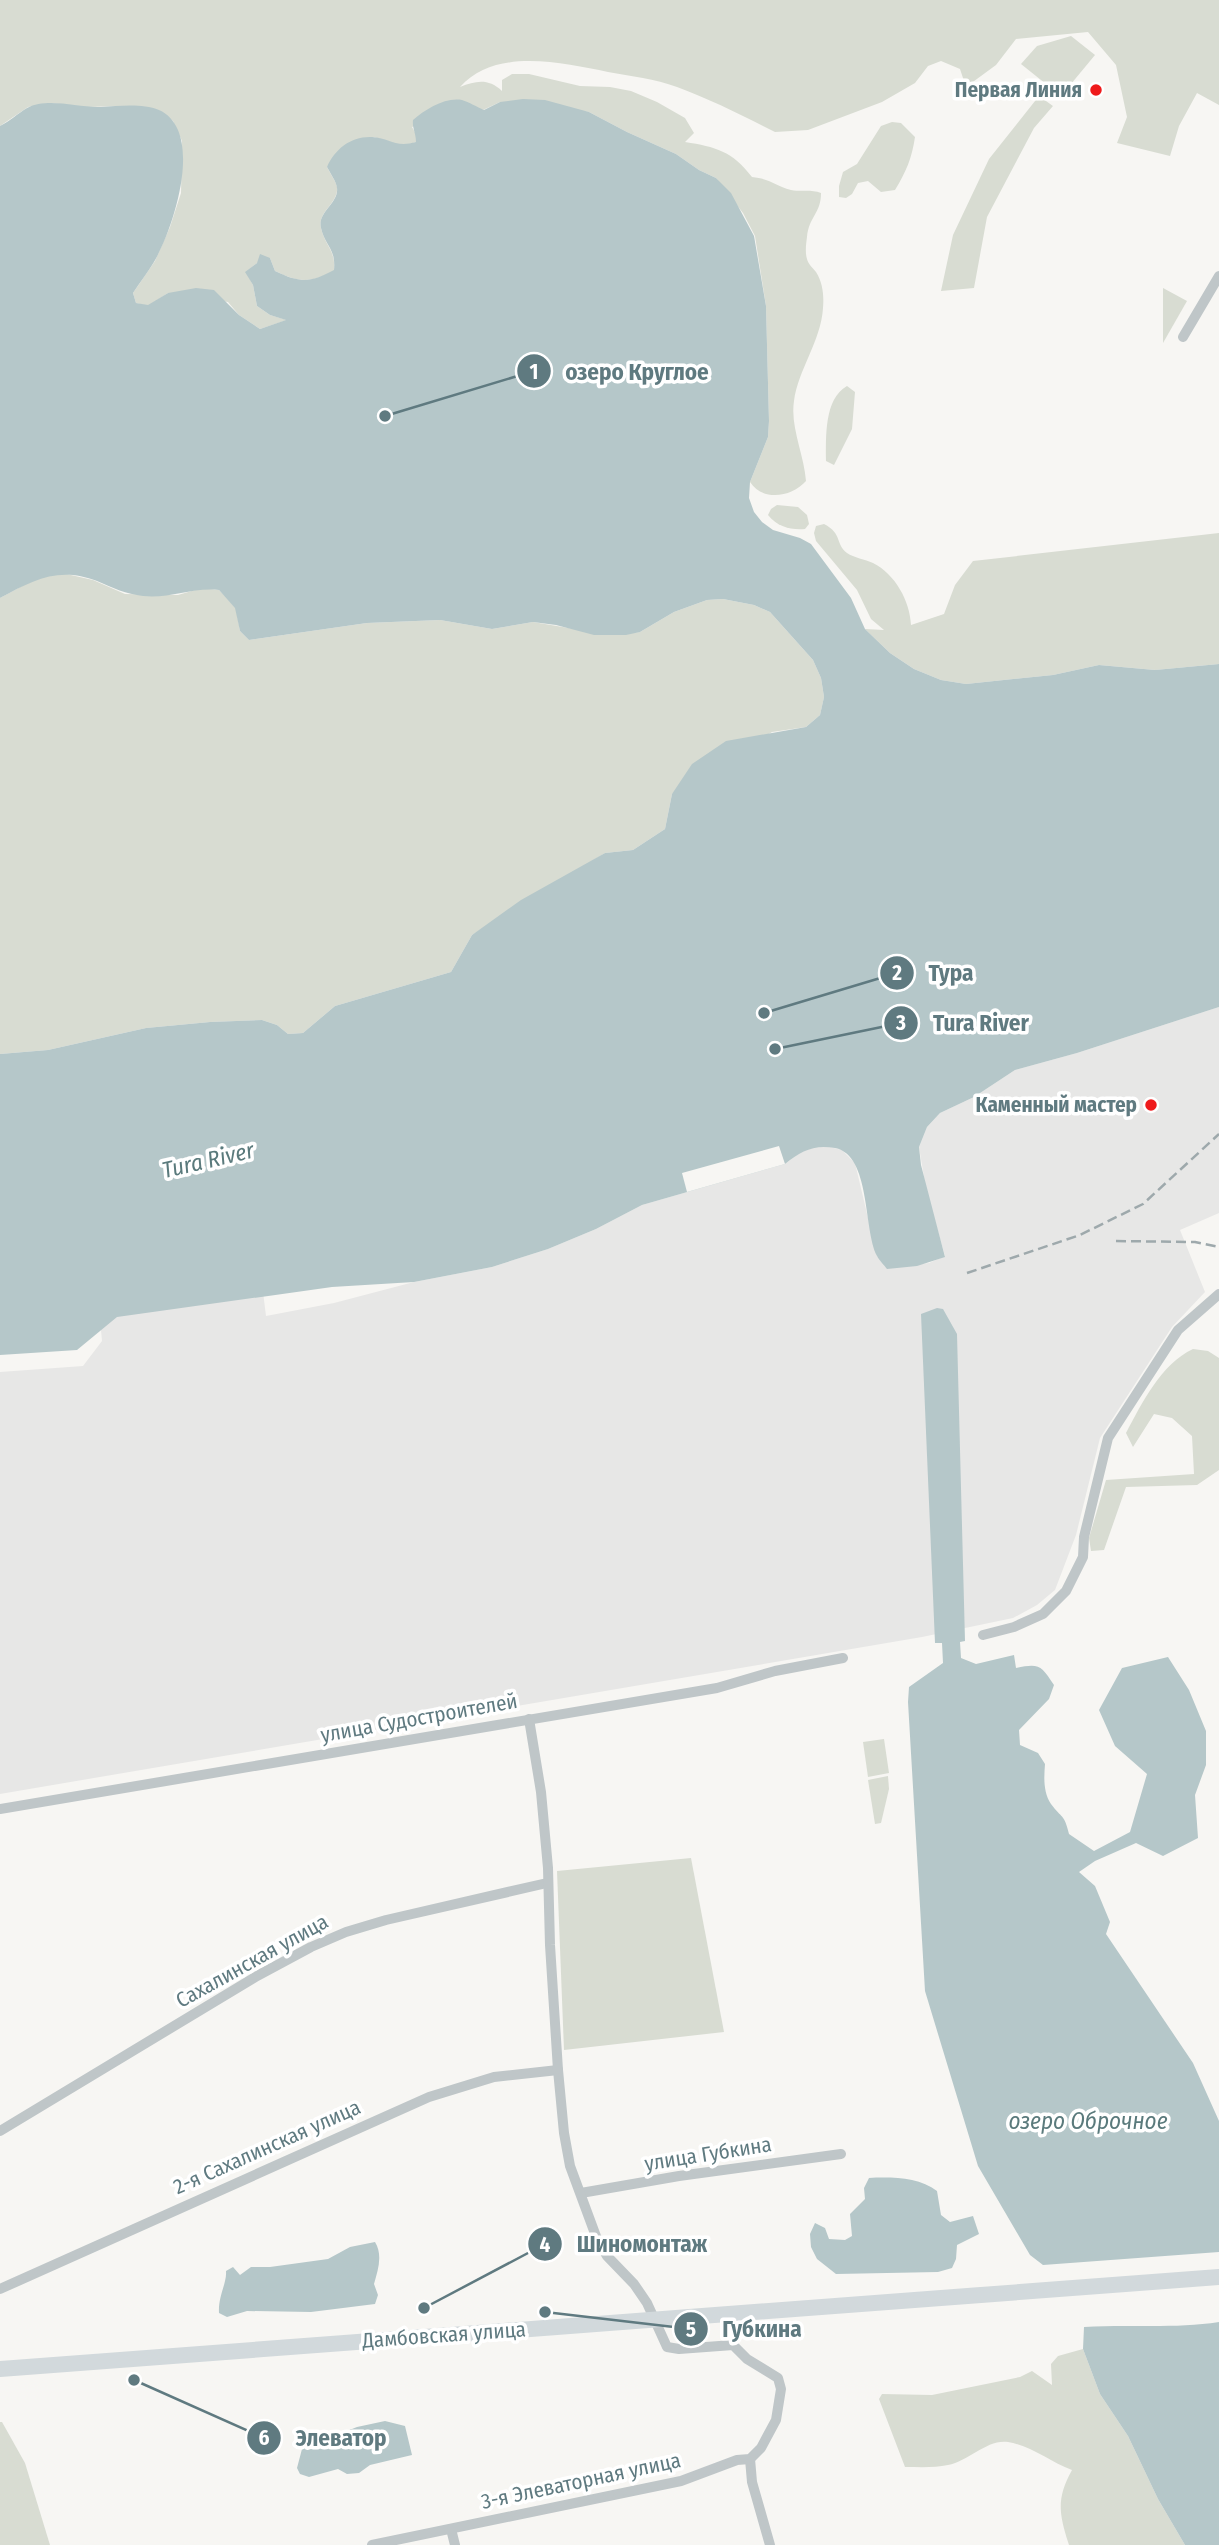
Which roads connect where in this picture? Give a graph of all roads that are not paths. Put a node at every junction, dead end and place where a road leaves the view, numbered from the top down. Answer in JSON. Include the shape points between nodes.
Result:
{"nodes":[{"id":1,"x":1219,"y":276,"type":"edge"},
{"id":2,"x":1183,"y":337,"type":"dead end"},
{"id":3,"x":1219,"y":1294,"type":"edge"},
{"id":4,"x":983,"y":1634,"type":"dead end"},
{"id":5,"x":843,"y":1658,"type":"dead end"},
{"id":6,"x":529,"y":1719,"type":"junction"},
{"id":7,"x":0,"y":1809,"type":"edge"},
{"id":8,"x":547,"y":1883,"type":"junction"},
{"id":9,"x":558,"y":2070,"type":"junction"},
{"id":10,"x":0,"y":2132,"type":"edge"},
{"id":11,"x":841,"y":2154,"type":"dead end"},
{"id":12,"x":581,"y":2193,"type":"junction"},
{"id":13,"x":1218,"y":2277,"type":"edge"},
{"id":14,"x":0,"y":2289,"type":"edge"},
{"id":15,"x":656,"y":2319,"type":"junction"},
{"id":16,"x":0,"y":2368,"type":"edge"},
{"id":17,"x":750,"y":2459,"type":"junction"},
{"id":18,"x":451,"y":2529,"type":"junction"},
{"id":19,"x":372,"y":2545,"type":"edge"},
{"id":20,"x":455,"y":2545,"type":"edge"},
{"id":21,"x":770,"y":2545,"type":"edge"}],
"edges":[{"from":1,"to":2,"type":"street"},
{"from":3,"to":4,"type":"street","via":[[1178,1329],[1108,1438],[1083,1557],[1066,1591],[1043,1614]]},
{"from":5,"to":6,"type":"street","name":"улица Судостроителей","via":[[717,1688]]},
{"from":6,"to":7,"type":"street","name":"улица Судостроителей"},
{"from":6,"to":8,"type":"street","via":[[541,1792]]},
{"from":8,"to":9,"type":"street"},
{"from":8,"to":10,"type":"street","name":"Сахалинская улица","via":[[386,1920],[310,1947]]},
{"from":9,"to":12,"type":"street","via":[[570,2166]]},
{"from":9,"to":14,"type":"street","name":"2-я Сахалинская улица","via":[[494,2077],[429,2097]]},
{"from":11,"to":12,"type":"street","name":"улица Губкина"},
{"from":12,"to":15,"type":"street","via":[[607,2256],[634,2284]]},
{"from":13,"to":15,"type":"main road","name":"Дамбовская улица"},
{"from":15,"to":16,"type":"main road","name":"Дамбовская улица"},
{"from":15,"to":17,"type":"street","via":[[671,2349],[733,2345],[778,2378],[781,2389],[776,2420]]},
{"from":17,"to":18,"type":"street","name":"3-я Элеваторная улица","via":[[681,2481]]},
{"from":17,"to":21,"type":"street"},
{"from":18,"to":19,"type":"street","name":"3-я Элеваторная улица"},
{"from":18,"to":20,"type":"street"}]}
